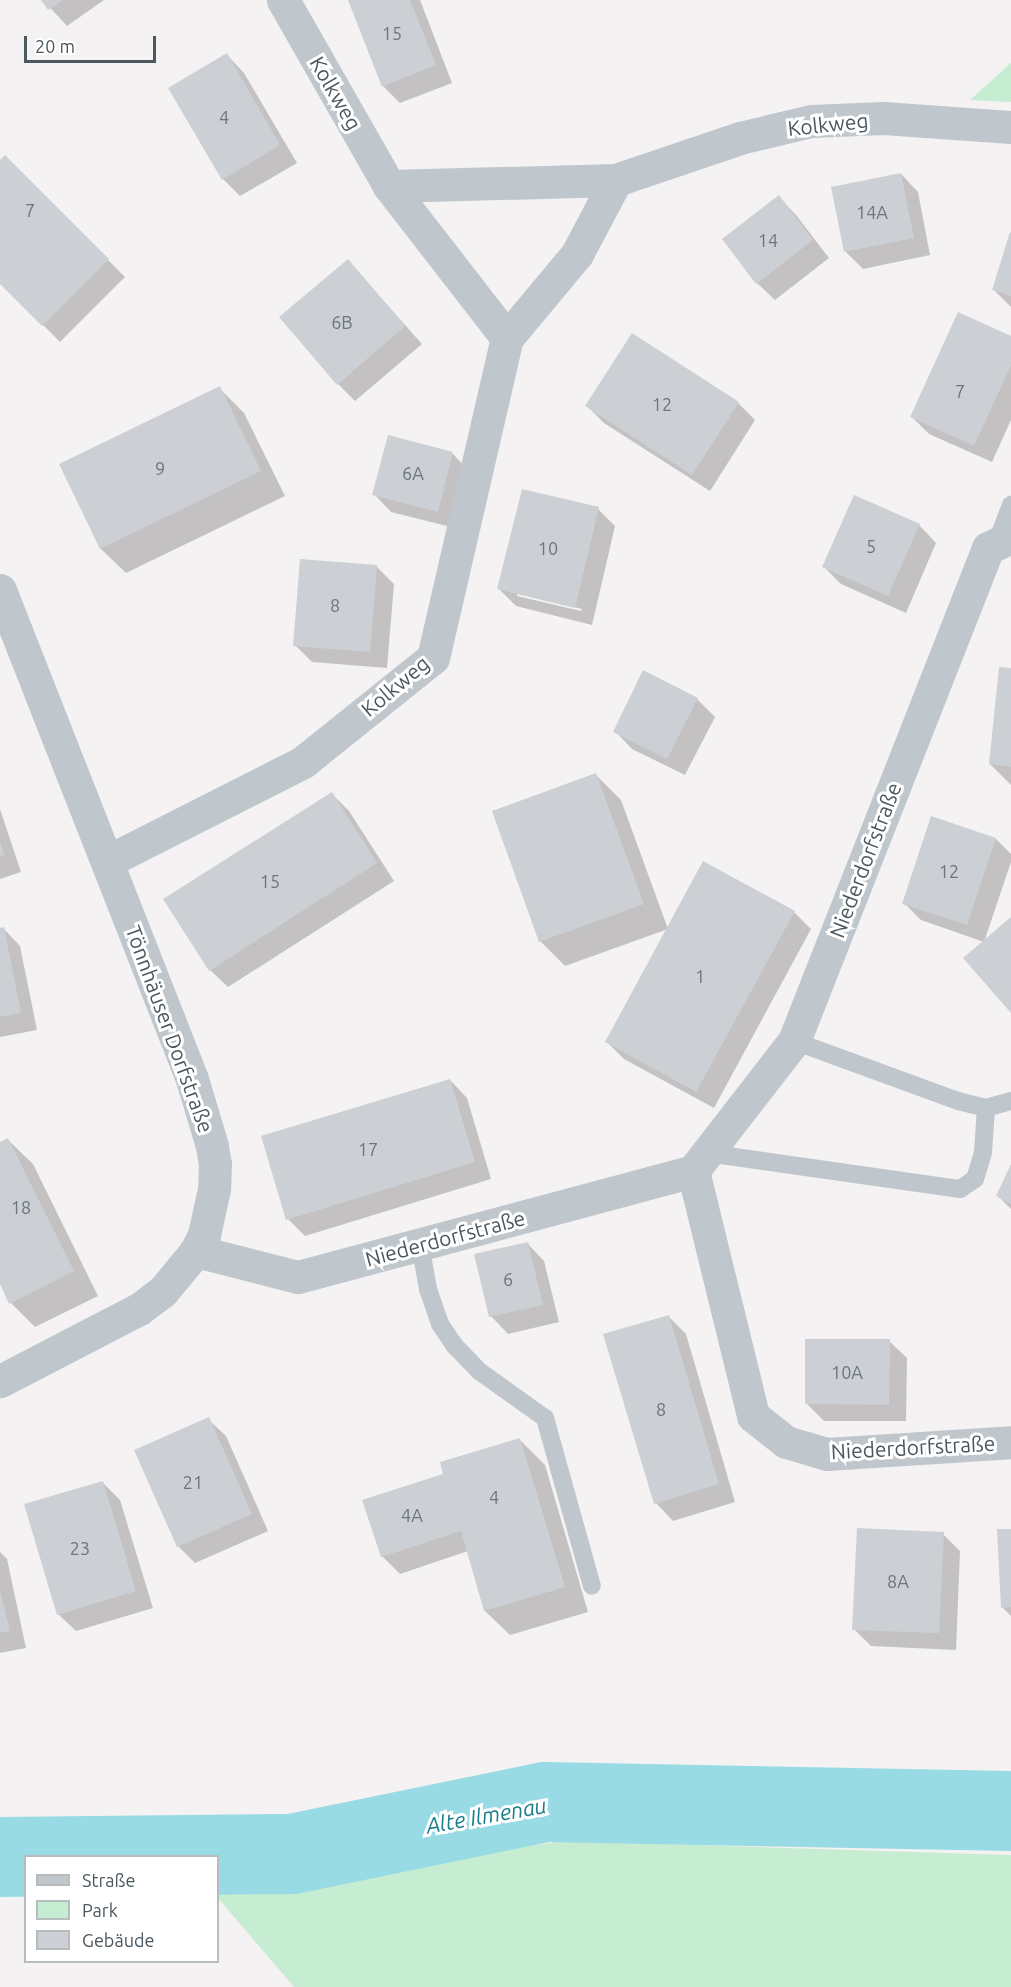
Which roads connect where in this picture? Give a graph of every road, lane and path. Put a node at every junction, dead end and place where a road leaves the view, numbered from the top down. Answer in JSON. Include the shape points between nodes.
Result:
{"nodes":[{"id":1,"x":283,"y":0,"type":"edge"},
{"id":2,"x":1011,"y":127,"type":"edge"},
{"id":3,"x":616,"y":180,"type":"junction"},
{"id":4,"x":389,"y":186,"type":"junction"},
{"id":5,"x":507,"y":338,"type":"junction"},
{"id":6,"x":1011,"y":505,"type":"edge"},
{"id":7,"x":1004,"y":541,"type":"edge"},
{"id":8,"x":0,"y":590,"type":"edge"},
{"id":9,"x":108,"y":861,"type":"junction"},
{"id":10,"x":794,"y":1041,"type":"junction"},
{"id":11,"x":1011,"y":1101,"type":"edge"},
{"id":12,"x":986,"y":1108,"type":"junction"},
{"id":13,"x":700,"y":1162,"type":"junction"},
{"id":14,"x":420,"y":1244,"type":"junction"},
{"id":15,"x":196,"y":1251,"type":"junction"},
{"id":16,"x":0,"y":1381,"type":"edge"},
{"id":17,"x":1011,"y":1442,"type":"edge"},
{"id":18,"x":592,"y":1586,"type":"dead end"}],
"edges":[{"from":1,"to":4,"type":"street","name":"Kolkweg"},
{"from":2,"to":3,"type":"street","name":"Kolkweg","via":[[883,118],[811,121],[740,138]]},
{"from":3,"to":4,"type":"street","name":"Kolkweg"},
{"from":3,"to":5,"type":"street","name":"Kolkweg","via":[[577,254]]},
{"from":4,"to":5,"type":"street","name":"Kolkweg"},
{"from":5,"to":9,"type":"street","name":"Kolkweg","via":[[433,658],[303,762]]},
{"from":6,"to":7,"type":"lane"},
{"from":7,"to":10,"type":"street","name":"Niederdorfstraße","via":[[988,548]]},
{"from":8,"to":9,"type":"street","name":"Tönnhäuser Dorfstraße"},
{"from":9,"to":15,"type":"street","name":"Tönnhäuser Dorfstraße","via":[[192,1079],[212,1146],[214,1189],[204,1235]]},
{"from":10,"to":12,"type":"lane"},
{"from":10,"to":13,"type":"street","name":"Niederdorfstraße"},
{"from":11,"to":12,"type":"lane"},
{"from":12,"to":13,"type":"lane","via":[[984,1152],[975,1179],[960,1189]]},
{"from":13,"to":14,"type":"street","name":"Niederdorfstraße"},
{"from":13,"to":17,"type":"street","name":"Niederdorfstraße","via":[[753,1416],[786,1442],[827,1454]]},
{"from":14,"to":15,"type":"street","name":"Niederdorfstraße","via":[[298,1277]]},
{"from":14,"to":18,"type":"lane","via":[[428,1289],[440,1324],[455,1346],[479,1371],[545,1418]]},
{"from":15,"to":16,"type":"street","name":"Tönnhäuser Dorfstraße","via":[[163,1291],[139,1309]]}]}
